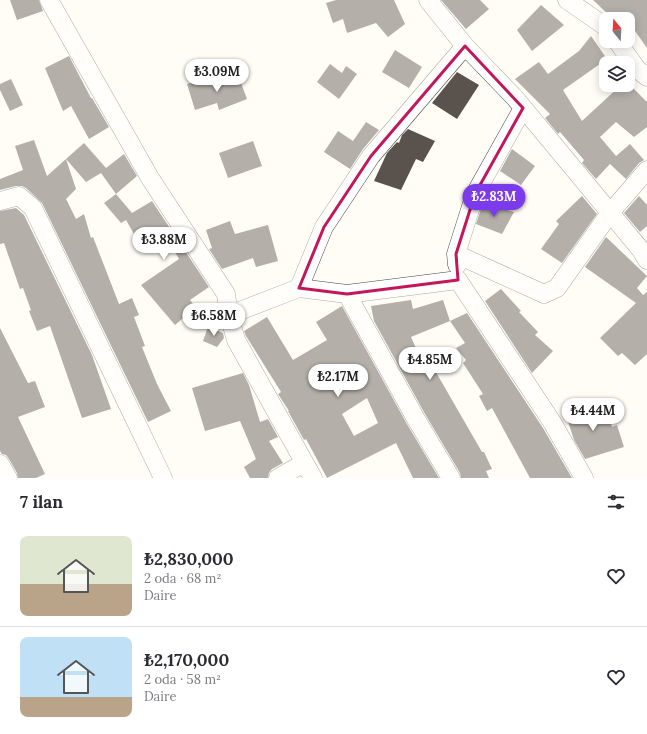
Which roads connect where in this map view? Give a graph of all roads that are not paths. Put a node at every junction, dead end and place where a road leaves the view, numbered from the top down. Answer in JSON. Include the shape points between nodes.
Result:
{"nodes":[{"id":1,"x":48,"y":0,"type":"edge"},
{"id":2,"x":428,"y":0,"type":"edge"},
{"id":3,"x":567,"y":0,"type":"edge"},
{"id":4,"x":599,"y":22,"type":"edge"},
{"id":5,"x":465,"y":46,"type":"junction"},
{"id":6,"x":622,"y":48,"type":"edge"},
{"id":7,"x":647,"y":77,"type":"edge"},
{"id":8,"x":523,"y":108,"type":"junction"},
{"id":9,"x":647,"y":170,"type":"edge"},
{"id":10,"x":0,"y":201,"type":"edge"},
{"id":11,"x":610,"y":213,"type":"junction"},
{"id":12,"x":456,"y":254,"type":"junction"},
{"id":13,"x":647,"y":260,"type":"edge"},
{"id":14,"x":458,"y":280,"type":"junction"},
{"id":15,"x":299,"y":288,"type":"junction"},
{"id":16,"x":347,"y":294,"type":"junction"},
{"id":17,"x":229,"y":315,"type":"junction"},
{"id":18,"x":304,"y":463,"type":"junction"},
{"id":19,"x":0,"y":464,"type":"edge"},
{"id":20,"x":8,"y":478,"type":"edge"},
{"id":21,"x":163,"y":478,"type":"edge"},
{"id":22,"x":278,"y":478,"type":"edge"},
{"id":23,"x":313,"y":478,"type":"edge"},
{"id":24,"x":451,"y":478,"type":"edge"},
{"id":25,"x":584,"y":478,"type":"edge"}],
"edges":[{"from":1,"to":17,"type":"street","via":[[150,178],[226,294]]},
{"from":2,"to":5,"type":"street"},
{"from":3,"to":4,"type":"street"},
{"from":5,"to":8,"type":"street"},
{"from":5,"to":15,"type":"street","via":[[371,156],[324,227]]},
{"from":6,"to":7,"type":"street","via":[[637,69]]},
{"from":8,"to":11,"type":"street"},
{"from":8,"to":12,"type":"street","via":[[475,194]]},
{"from":9,"to":11,"type":"street"},
{"from":10,"to":21,"type":"street","via":[[19,196],[33,208]]},
{"from":11,"to":12,"type":"street","via":[[557,288],[544,294]]},
{"from":11,"to":13,"type":"street"},
{"from":12,"to":14,"type":"street"},
{"from":14,"to":16,"type":"street"},
{"from":14,"to":25,"type":"street","via":[[552,422]]},
{"from":15,"to":16,"type":"street"},
{"from":15,"to":17,"type":"street"},
{"from":16,"to":24,"type":"street"},
{"from":17,"to":18,"type":"street","via":[[236,340]]},
{"from":18,"to":22,"type":"street"},
{"from":18,"to":23,"type":"street"},
{"from":19,"to":20,"type":"street"}]}
